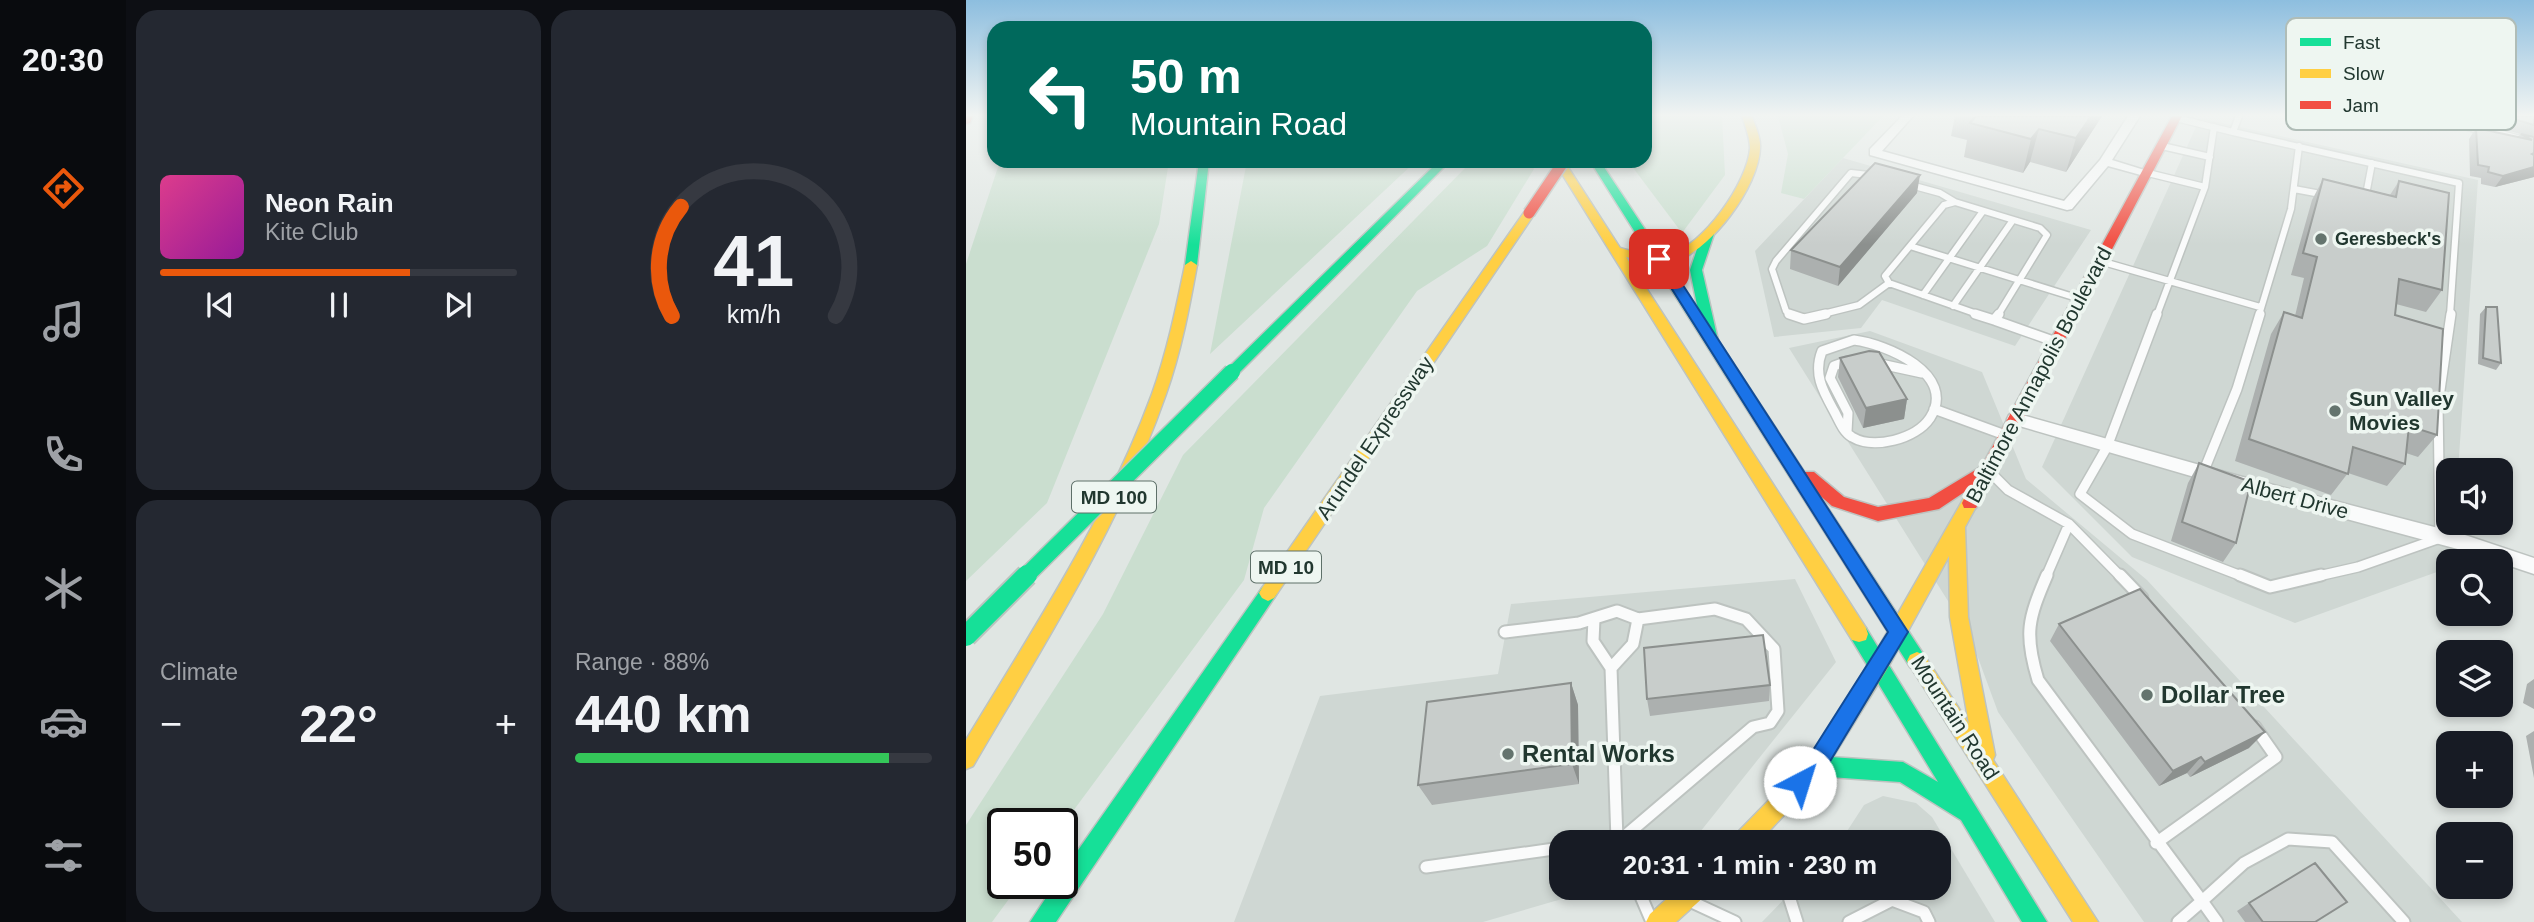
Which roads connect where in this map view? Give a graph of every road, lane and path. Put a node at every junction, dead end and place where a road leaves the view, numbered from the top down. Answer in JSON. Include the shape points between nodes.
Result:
{"nodes":[{"id":1,"x":1753,"y":159,"type":"edge"},
{"id":2,"x":1899,"y":159,"type":"edge"},
{"id":3,"x":2107,"y":159,"type":"edge"},
{"id":4,"x":2155,"y":159,"type":"edge"},
{"id":5,"x":2210,"y":159,"type":"edge"},
{"id":6,"x":2297,"y":159,"type":"edge"},
{"id":7,"x":2355,"y":159,"type":"edge"},
{"id":8,"x":2105,"y":162,"type":"junction"},
{"id":9,"x":2372,"y":163,"type":"junction"},
{"id":10,"x":1203,"y":168,"type":"edge"},
{"id":11,"x":1212,"y":168,"type":"edge"},
{"id":12,"x":1438,"y":168,"type":"edge"},
{"id":13,"x":1559,"y":168,"type":"edge"},
{"id":14,"x":1563,"y":168,"type":"edge"},
{"id":15,"x":1600,"y":168,"type":"edge"},
{"id":16,"x":2148,"y":173,"type":"junction"},
{"id":17,"x":2416,"y":173,"type":"junction"},
{"id":18,"x":1888,"y":179,"type":"edge"},
{"id":19,"x":1901,"y":183,"type":"edge"},
{"id":20,"x":2414,"y":183,"type":"edge"},
{"id":21,"x":2205,"y":187,"type":"junction"},
{"id":22,"x":2294,"y":189,"type":"junction"},
{"id":23,"x":2366,"y":191,"type":"junction"},
{"id":24,"x":2378,"y":194,"type":"edge"},
{"id":25,"x":2331,"y":196,"type":"edge"},
{"id":26,"x":2353,"y":201,"type":"edge"},
{"id":27,"x":1955,"y":202,"type":"junction"},
{"id":28,"x":1200,"y":211,"type":"junction"},
{"id":29,"x":1983,"y":211,"type":"junction"},
{"id":30,"x":2013,"y":220,"type":"junction"},
{"id":31,"x":1707,"y":234,"type":"junction"},
{"id":32,"x":1910,"y":246,"type":"junction"},
{"id":33,"x":1614,"y":250,"type":"junction"},
{"id":34,"x":1950,"y":258,"type":"junction"},
{"id":35,"x":1659,"y":259,"type":"junction"},
{"id":36,"x":2100,"y":261,"type":"junction"},
{"id":37,"x":1981,"y":268,"type":"junction"},
{"id":38,"x":2020,"y":280,"type":"junction"},
{"id":39,"x":2169,"y":281,"type":"junction"},
{"id":40,"x":1889,"y":283,"type":"junction"},
{"id":41,"x":1923,"y":295,"type":"junction"},
{"id":42,"x":2080,"y":299,"type":"junction"},
{"id":43,"x":1953,"y":306,"type":"junction"},
{"id":44,"x":2260,"y":307,"type":"junction"},
{"id":45,"x":1994,"y":321,"type":"junction"},
{"id":46,"x":1711,"y":340,"type":"junction"},
{"id":47,"x":2057,"y":342,"type":"junction"},
{"id":48,"x":1923,"y":373,"type":"junction"},
{"id":49,"x":1934,"y":409,"type":"junction"},
{"id":50,"x":2011,"y":427,"type":"junction"},
{"id":51,"x":1847,"y":433,"type":"junction"},
{"id":52,"x":2107,"y":447,"type":"junction"},
{"id":53,"x":1785,"y":456,"type":"junction"},
{"id":54,"x":1988,"y":470,"type":"junction"},
{"id":55,"x":2203,"y":472,"type":"junction"},
{"id":56,"x":2069,"y":524,"type":"junction"},
{"id":57,"x":1957,"y":527,"type":"junction"},
{"id":58,"x":2440,"y":537,"type":"junction"},
{"id":59,"x":2534,"y":566,"type":"edge"},
{"id":60,"x":2154,"y":611,"type":"edge"},
{"id":61,"x":1594,"y":619,"type":"junction"},
{"id":62,"x":1638,"y":619,"type":"junction"},
{"id":63,"x":1505,"y":632,"type":"dead end"},
{"id":64,"x":1899,"y":632,"type":"junction"},
{"id":65,"x":966,"y":636,"type":"edge"},
{"id":66,"x":1879,"y":666,"type":"junction"},
{"id":67,"x":1611,"y":668,"type":"junction"},
{"id":68,"x":2244,"y":714,"type":"edge"},
{"id":69,"x":966,"y":759,"type":"edge"},
{"id":70,"x":1816,"y":766,"type":"junction"},
{"id":71,"x":1987,"y":768,"type":"junction"},
{"id":72,"x":1969,"y":814,"type":"junction"},
{"id":73,"x":1614,"y":830,"type":"edge"},
{"id":74,"x":1627,"y":830,"type":"edge"},
{"id":75,"x":1760,"y":830,"type":"edge"},
{"id":76,"x":2157,"y":843,"type":"junction"},
{"id":77,"x":1549,"y":850,"type":"edge"},
{"id":78,"x":1426,"y":867,"type":"dead end"},
{"id":79,"x":1643,"y":900,"type":"edge"},
{"id":80,"x":1686,"y":900,"type":"joint"},
{"id":81,"x":1790,"y":900,"type":"edge"},
{"id":82,"x":2202,"y":901,"type":"junction"},
{"id":83,"x":1042,"y":922,"type":"edge"},
{"id":84,"x":1652,"y":922,"type":"edge"},
{"id":85,"x":1658,"y":922,"type":"edge"},
{"id":86,"x":1735,"y":922,"type":"edge"},
{"id":87,"x":1797,"y":922,"type":"edge"},
{"id":88,"x":1849,"y":922,"type":"edge"},
{"id":89,"x":1929,"y":922,"type":"edge"},
{"id":90,"x":2035,"y":922,"type":"edge"},
{"id":91,"x":2086,"y":922,"type":"edge"},
{"id":92,"x":2178,"y":922,"type":"edge"},
{"id":93,"x":2217,"y":922,"type":"edge"},
{"id":94,"x":2404,"y":922,"type":"edge"}],
"edges":[{"from":1,"to":31,"type":"main road","via":[[1742,186]]},
{"from":2,"to":8,"type":"street","via":[[2067,206]]},
{"from":3,"to":8,"type":"street"},
{"from":4,"to":16,"type":"main road","name":"Baltimore Annapolis Boulevard"},
{"from":5,"to":21,"type":"lane"},
{"from":6,"to":22,"type":"lane"},
{"from":7,"to":9,"type":"lane"},
{"from":8,"to":16,"type":"street"},
{"from":9,"to":17,"type":"lane"},
{"from":9,"to":23,"type":"lane"},
{"from":10,"to":28,"type":"main road","number":"MD 100"},
{"from":11,"to":28,"type":"main road"},
{"from":12,"to":65,"type":"main road","bridge":true},
{"from":13,"to":83,"type":"main road","name":"Arundel Expressway","number":"MD 10","bridge":true},
{"from":14,"to":33,"type":"main road","name":"Mountain Road"},
{"from":15,"to":35,"type":"main road","name":"Mountain Road"},
{"from":16,"to":21,"type":"lane"},
{"from":16,"to":36,"type":"main road","name":"Baltimore Annapolis Boulevard"},
{"from":17,"to":20,"type":"lane"},
{"from":17,"to":58,"type":"lane","via":[[2459,183],[2454,290],[2438,404]]},
{"from":18,"to":40,"type":"lane","via":[[1851,173],[1772,269],[1787,312],[1795,318],[1859,305]]},
{"from":19,"to":27,"type":"lane","via":[[1940,193]]},
{"from":21,"to":39,"type":"lane"},
{"from":22,"to":25,"type":"lane"},
{"from":22,"to":44,"type":"lane"},
{"from":23,"to":24,"type":"lane"},
{"from":23,"to":26,"type":"lane","via":[[2364,203]]},
{"from":27,"to":29,"type":"lane"},
{"from":27,"to":32,"type":"lane","via":[[1944,205]]},
{"from":28,"to":69,"type":"main road","number":"MD 100","via":[[1186,307],[1149,418],[1109,509]]},
{"from":29,"to":30,"type":"lane"},
{"from":29,"to":34,"type":"lane"},
{"from":30,"to":37,"type":"lane"},
{"from":30,"to":38,"type":"lane","via":[[2040,228],[2047,235]]},
{"from":31,"to":35,"type":"main road","via":[[1684,254]]},
{"from":31,"to":46,"type":"main road","via":[[1696,270]]},
{"from":32,"to":34,"type":"lane"},
{"from":32,"to":40,"type":"lane","via":[[1885,276]]},
{"from":33,"to":35,"type":"main road"},
{"from":33,"to":66,"type":"main road","name":"Mountain Road"},
{"from":34,"to":37,"type":"lane"},
{"from":34,"to":41,"type":"lane"},
{"from":35,"to":46,"type":"main road","name":"Mountain Road"},
{"from":36,"to":39,"type":"lane"},
{"from":36,"to":42,"type":"main road","name":"Baltimore Annapolis Boulevard"},
{"from":37,"to":38,"type":"lane"},
{"from":37,"to":43,"type":"lane"},
{"from":38,"to":42,"type":"lane"},
{"from":38,"to":45,"type":"lane"},
{"from":39,"to":44,"type":"lane"},
{"from":39,"to":52,"type":"lane"},
{"from":40,"to":41,"type":"lane"},
{"from":41,"to":43,"type":"lane"},
{"from":42,"to":47,"type":"main road","name":"Baltimore Annapolis Boulevard"},
{"from":43,"to":45,"type":"lane"},
{"from":44,"to":55,"type":"lane","via":[[2237,389]]},
{"from":45,"to":47,"type":"lane"},
{"from":46,"to":53,"type":"main road","name":"Mountain Road"},
{"from":47,"to":50,"type":"main road","name":"Baltimore Annapolis Boulevard"},
{"from":48,"to":49,"type":"lane","via":[[1933,391]]},
{"from":48,"to":51,"type":"lane","via":[[1860,362],[1833,366],[1830,377],[1848,412]]},
{"from":48,"to":51,"type":"lane","via":[[1906,355],[1874,341],[1854,340],[1822,351],[1816,363],[1819,384]]},
{"from":49,"to":50,"type":"lane"},
{"from":49,"to":51,"type":"lane","via":[[1911,434],[1866,442]]},
{"from":50,"to":52,"type":"street","name":"Albert Drive"},
{"from":50,"to":54,"type":"main road","name":"Baltimore Annapolis Boulevard"},
{"from":52,"to":55,"type":"street","name":"Albert Drive"},
{"from":52,"to":58,"type":"lane","via":[[2080,494],[2132,534],[2270,587],[2358,567]]},
{"from":53,"to":54,"type":"main road","via":[[1838,502],[1878,514],[1933,504]]},
{"from":53,"to":64,"type":"main road","name":"Mountain Road"},
{"from":54,"to":56,"type":"lane","via":[[2008,490]]},
{"from":54,"to":57,"type":"main road","name":"Baltimore Annapolis Boulevard"},
{"from":55,"to":58,"type":"street","name":"Albert Drive"},
{"from":56,"to":60,"type":"lane"},
{"from":56,"to":76,"type":"lane","via":[[2032,610],[2028,646],[2038,680]]},
{"from":57,"to":64,"type":"main road","name":"Baltimore Annapolis Boulevard"},
{"from":57,"to":71,"type":"main road","via":[[1959,617]]},
{"from":58,"to":59,"type":"street","name":"Albert Drive"},
{"from":61,"to":62,"type":"lane","via":[[1617,611]]},
{"from":61,"to":63,"type":"lane"},
{"from":61,"to":67,"type":"lane","via":[[1593,641]]},
{"from":62,"to":67,"type":"lane","via":[[1633,644]]},
{"from":62,"to":74,"type":"lane","via":[[1715,609],[1746,619],[1774,649],[1778,711],[1770,723],[1753,727]]},
{"from":64,"to":66,"type":"main road","name":"Baltimore Annapolis Boulevard"},
{"from":64,"to":71,"type":"main road","name":"Mountain Road"},
{"from":66,"to":70,"type":"main road","name":"Baltimore Annapolis Boulevard"},
{"from":66,"to":72,"type":"main road","name":"Mountain Road"},
{"from":67,"to":73,"type":"lane"},
{"from":68,"to":76,"type":"lane","via":[[2276,757]]},
{"from":70,"to":72,"type":"main road","via":[[1903,772]]},
{"from":70,"to":75,"type":"main road","name":"Baltimore Annapolis Boulevard"},
{"from":71,"to":91,"type":"main road","name":"Mountain Road"},
{"from":72,"to":90,"type":"main road","name":"Mountain Road"},
{"from":76,"to":82,"type":"lane"},
{"from":77,"to":78,"type":"lane"},
{"from":79,"to":84,"type":"lane"},
{"from":80,"to":85,"type":"main road"},
{"from":80,"to":86,"type":"lane"},
{"from":81,"to":87,"type":"lane"},
{"from":82,"to":92,"type":"lane"},
{"from":82,"to":93,"type":"lane"},
{"from":82,"to":94,"type":"lane","via":[[2244,863],[2288,839],[2332,842]]},
{"from":88,"to":89,"type":"lane","via":[[1892,900],[1924,912]]}]}
